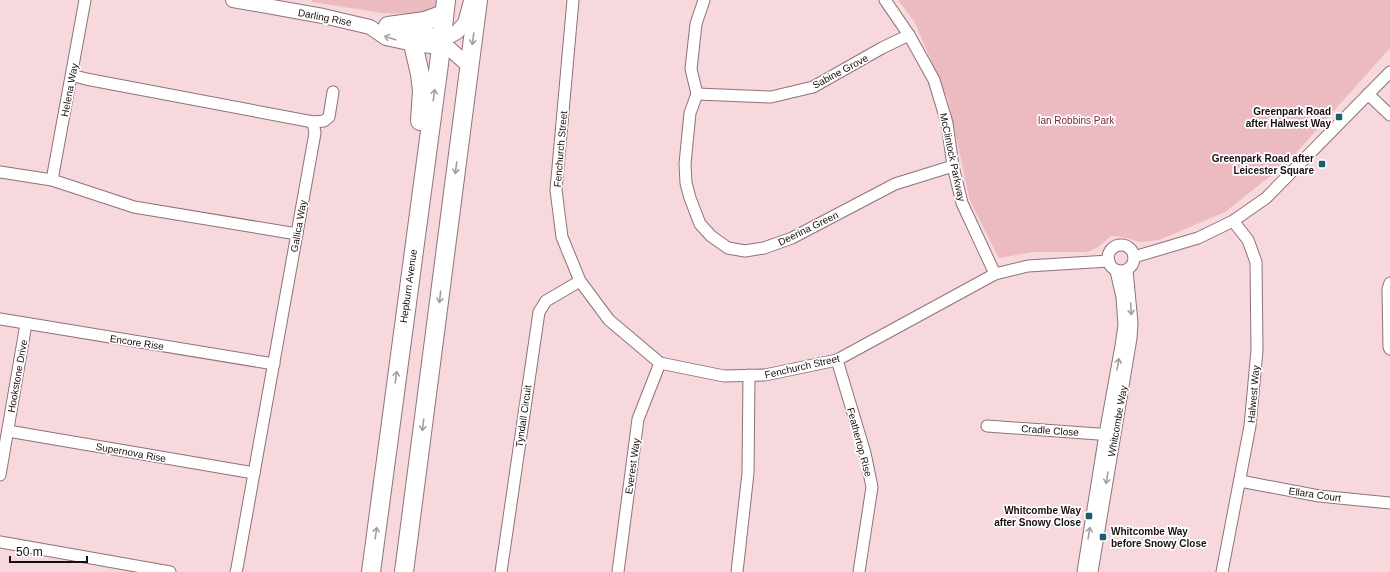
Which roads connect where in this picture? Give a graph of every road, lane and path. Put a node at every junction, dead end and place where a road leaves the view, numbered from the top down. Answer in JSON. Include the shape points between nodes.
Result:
{"nodes":[{"id":1,"x":85,"y":0,"type":"edge"},
{"id":2,"x":233,"y":0,"type":"edge"},
{"id":3,"x":471,"y":0,"type":"edge"},
{"id":4,"x":478,"y":0,"type":"edge"},
{"id":5,"x":573,"y":0,"type":"edge"},
{"id":6,"x":704,"y":0,"type":"edge"},
{"id":7,"x":885,"y":0,"type":"edge"},
{"id":8,"x":248,"y":1,"type":"edge"},
{"id":9,"x":445,"y":7,"type":"edge"},
{"id":10,"x":388,"y":26,"type":"junction"},
{"id":11,"x":370,"y":27,"type":"junction"},
{"id":12,"x":909,"y":35,"type":"junction"},
{"id":13,"x":442,"y":42,"type":"junction"},
{"id":14,"x":413,"y":44,"type":"junction"},
{"id":15,"x":469,"y":66,"type":"junction"},
{"id":16,"x":1390,"y":72,"type":"edge"},
{"id":17,"x":72,"y":75,"type":"junction"},
{"id":18,"x":334,"y":92,"type":"dead end"},
{"id":19,"x":697,"y":94,"type":"junction"},
{"id":20,"x":1368,"y":94,"type":"junction"},
{"id":21,"x":1390,"y":115,"type":"edge"},
{"id":22,"x":313,"y":122,"type":"junction"},
{"id":23,"x":953,"y":166,"type":"junction"},
{"id":24,"x":0,"y":172,"type":"edge"},
{"id":25,"x":52,"y":180,"type":"junction"},
{"id":26,"x":1233,"y":220,"type":"junction"},
{"id":27,"x":416,"y":227,"type":"junction"},
{"id":28,"x":297,"y":234,"type":"junction"},
{"id":29,"x":1134,"y":257,"type":"junction"},
{"id":30,"x":1109,"y":261,"type":"junction"},
{"id":31,"x":1127,"y":270,"type":"junction"},
{"id":32,"x":1116,"y":271,"type":"junction"},
{"id":33,"x":995,"y":274,"type":"junction"},
{"id":34,"x":580,"y":281,"type":"junction"},
{"id":35,"x":1390,"y":283,"type":"edge"},
{"id":36,"x":0,"y":318,"type":"edge"},
{"id":37,"x":26,"y":324,"type":"junction"},
{"id":38,"x":1390,"y":349,"type":"edge"},
{"id":39,"x":837,"y":360,"type":"junction"},
{"id":40,"x":660,"y":363,"type":"junction"},
{"id":41,"x":274,"y":364,"type":"junction"},
{"id":42,"x":749,"y":375,"type":"junction"},
{"id":43,"x":987,"y":426,"type":"dead end"},
{"id":44,"x":8,"y":431,"type":"junction"},
{"id":45,"x":1110,"y":435,"type":"junction"},
{"id":46,"x":254,"y":473,"type":"junction"},
{"id":47,"x":0,"y":475,"type":"edge"},
{"id":48,"x":1240,"y":481,"type":"junction"},
{"id":49,"x":1390,"y":503,"type":"edge"},
{"id":50,"x":0,"y":542,"type":"edge"},
{"id":51,"x":407,"y":568,"type":"edge"},
{"id":52,"x":170,"y":572,"type":"edge"},
{"id":53,"x":236,"y":572,"type":"edge"},
{"id":54,"x":371,"y":572,"type":"edge"},
{"id":55,"x":501,"y":572,"type":"edge"},
{"id":56,"x":618,"y":572,"type":"edge"},
{"id":57,"x":737,"y":572,"type":"edge"},
{"id":58,"x":859,"y":572,"type":"edge"},
{"id":59,"x":1083,"y":572,"type":"edge"},
{"id":60,"x":1092,"y":572,"type":"edge"},
{"id":61,"x":1222,"y":572,"type":"edge"}],
"edges":[{"from":1,"to":17,"type":"street","name":"Helena Way"},
{"from":2,"to":8,"type":"street","name":"Darling Rise"},
{"from":3,"to":13,"type":"street","name":"Darling Rise","via":[[465,23]]},
{"from":4,"to":15,"type":"main road","one_way":true},
{"from":5,"to":34,"type":"street","name":"Fenchurch Street","via":[[556,190],[562,237]]},
{"from":6,"to":19,"type":"street","via":[[696,24],[691,69]]},
{"from":7,"to":12,"type":"street","name":"McClintock Parkway"},
{"from":8,"to":11,"type":"street","name":"Darling Rise"},
{"from":9,"to":10,"type":"main road","via":[[425,20]]},
{"from":9,"to":13,"type":"main road","name":"Hepburn Avenue"},
{"from":10,"to":11,"type":"street","name":"Darling Rise"},
{"from":10,"to":13,"type":"street","name":"Darling Rise","via":[[432,35]]},
{"from":14,"to":11,"type":"street","name":"Darling Rise","one_way":true,"via":[[386,38]]},
{"from":12,"to":19,"type":"street","name":"Sabine Grove","via":[[813,87],[771,97]]},
{"from":12,"to":23,"type":"street","name":"McClintock Parkway","via":[[934,80],[947,123]]},
{"from":13,"to":14,"type":"street","name":"Darling Rise","via":[[431,46]]},
{"from":13,"to":15,"type":"street","name":"Darling Rise"},
{"from":27,"to":13,"type":"main road","name":"Hepburn Avenue","one_way":true},
{"from":14,"to":27,"type":"main road","via":[[422,91],[413,204]]},
{"from":15,"to":51,"type":"main road","one_way":true},
{"from":16,"to":20,"type":"street"},
{"from":17,"to":22,"type":"street"},
{"from":17,"to":25,"type":"street","name":"Helena Way"},
{"from":18,"to":22,"type":"street","via":[[329,117],[324,121]]},
{"from":19,"to":23,"type":"street","name":"Deerina Green","via":[[690,113],[685,164],[686,183],[700,224],[728,248],[745,251],[771,246],[792,238],[895,184]]},
{"from":20,"to":21,"type":"street"},
{"from":20,"to":26,"type":"street","via":[[1266,198]]},
{"from":22,"to":28,"type":"street","name":"Gallica Way","via":[[315,133]]},
{"from":23,"to":33,"type":"street","name":"McClintock Parkway","via":[[962,203]]},
{"from":24,"to":25,"type":"street"},
{"from":25,"to":28,"type":"street","via":[[134,207]]},
{"from":26,"to":29,"type":"street","via":[[1198,238]]},
{"from":26,"to":48,"type":"street","name":"Halwest Way","via":[[1248,240],[1256,262],[1257,350],[1250,426]]},
{"from":54,"to":27,"type":"main road","name":"Hepburn Avenue","one_way":true},
{"from":28,"to":41,"type":"street","name":"Gallica Way"},
{"from":29,"to":30,"type":"street","via":[[1131,249],[1119,246],[1112,249]]},
{"from":29,"to":31,"type":"street","via":[[1132,266]]},
{"from":30,"to":32,"type":"street","name":"Whitcombe Way"},
{"from":30,"to":33,"type":"street","name":"Fenchurch Street","via":[[1028,266]]},
{"from":31,"to":32,"type":"street"},
{"from":31,"to":45,"type":"street","name":"Whitcombe Way","one_way":true,"via":[[1131,338]]},
{"from":45,"to":32,"type":"street","name":"Whitcombe Way","one_way":true,"via":[[1124,325],[1122,296]]},
{"from":33,"to":39,"type":"street","name":"Fenchurch Street"},
{"from":34,"to":40,"type":"street","name":"Fenchurch Street","via":[[609,320]]},
{"from":34,"to":55,"type":"street","name":"Tyndall Circuit","via":[[546,302],[539,312]]},
{"from":35,"to":38,"type":"street"},
{"from":36,"to":37,"type":"street","name":"Encore Rise"},
{"from":37,"to":41,"type":"street","name":"Encore Rise"},
{"from":37,"to":44,"type":"street","name":"Hookstone Drive"},
{"from":39,"to":42,"type":"street","name":"Fenchurch Street","via":[[765,375]]},
{"from":39,"to":58,"type":"street","name":"Feathertop Rise","via":[[865,453],[872,487]]},
{"from":40,"to":42,"type":"street","name":"Fenchurch Street","via":[[724,376]]},
{"from":40,"to":56,"type":"street","name":"Everest Way","via":[[638,419]]},
{"from":41,"to":46,"type":"street","name":"Gallica Way"},
{"from":42,"to":57,"type":"street","via":[[748,473]]},
{"from":43,"to":45,"type":"street","name":"Cradle Close"},
{"from":44,"to":46,"type":"street","name":"Supernova Rise"},
{"from":44,"to":47,"type":"street","name":"Hookstone Drive"},
{"from":59,"to":45,"type":"street","name":"Whitcombe Way","one_way":true},
{"from":45,"to":60,"type":"street","name":"Whitcombe Way","one_way":true},
{"from":46,"to":53,"type":"street","name":"Gallica Way"},
{"from":48,"to":49,"type":"street","name":"Ellara Court","via":[[1319,496]]},
{"from":48,"to":61,"type":"street","name":"Halwest Way"},
{"from":50,"to":52,"type":"street"}]}
